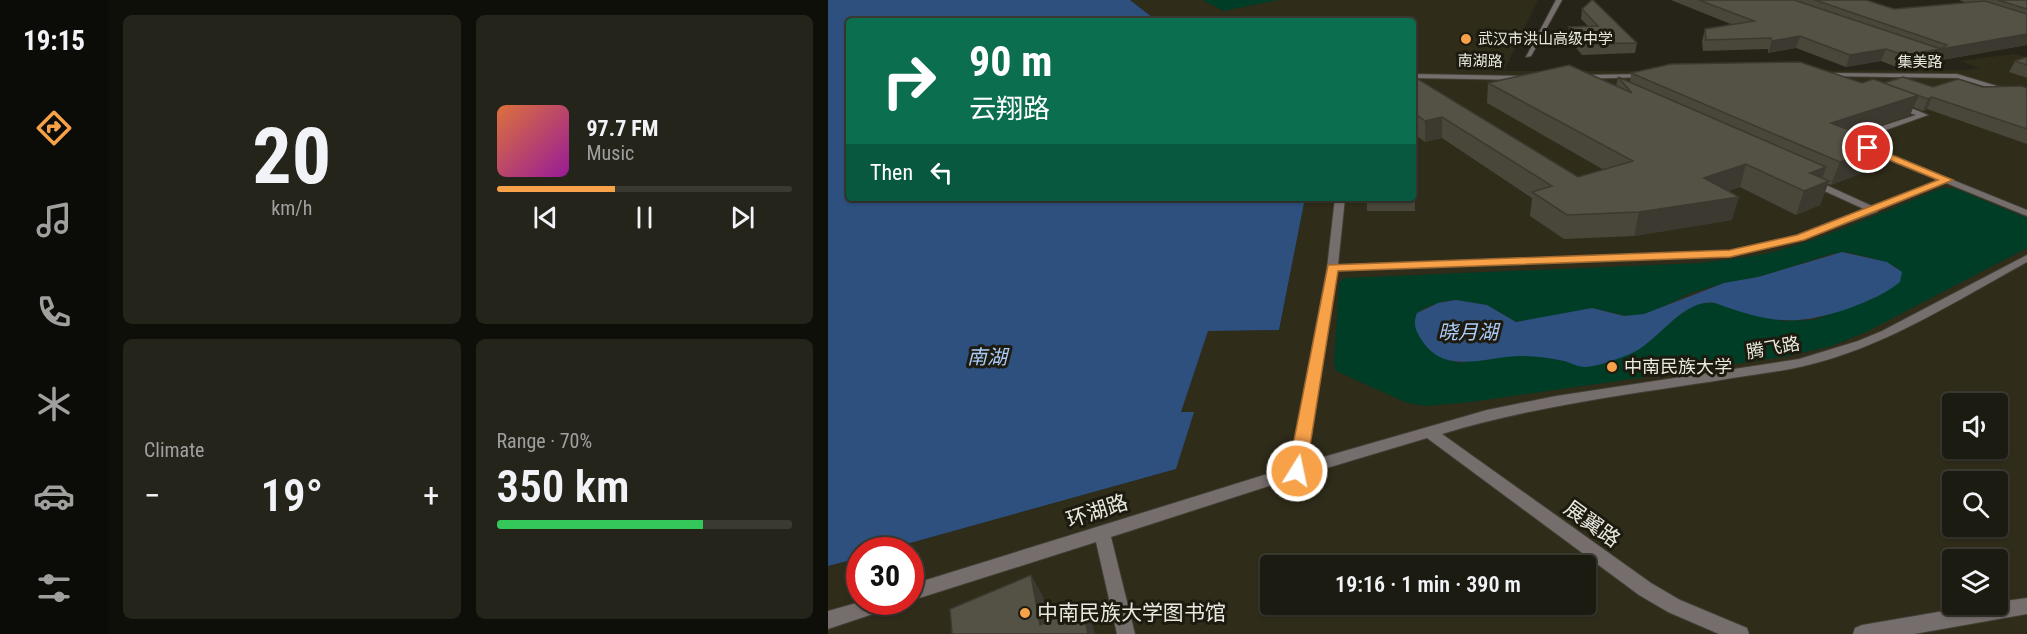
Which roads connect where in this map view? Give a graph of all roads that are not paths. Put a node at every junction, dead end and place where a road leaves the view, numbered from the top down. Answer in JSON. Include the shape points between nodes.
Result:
{"nodes":[{"id":1,"x":1559,"y":0,"type":"edge"},
{"id":2,"x":1528,"y":56,"type":"dead end"},
{"id":3,"x":1416,"y":76,"type":"edge"},
{"id":4,"x":1660,"y":76,"type":"edge"},
{"id":5,"x":1570,"y":77,"type":"edge"},
{"id":6,"x":1582,"y":77,"type":"junction"},
{"id":7,"x":1537,"y":78,"type":"edge"},
{"id":8,"x":1602,"y":86,"type":"edge"},
{"id":9,"x":1842,"y":86,"type":"edge"},
{"id":10,"x":2027,"y":97,"type":"edge"},
{"id":11,"x":1893,"y":104,"type":"edge"},
{"id":12,"x":1799,"y":176,"type":"edge"},
{"id":13,"x":1947,"y":180,"type":"junction"},
{"id":14,"x":1340,"y":201,"type":"edge"},
{"id":15,"x":1874,"y":210,"type":"junction"},
{"id":16,"x":2027,"y":213,"type":"edge"},
{"id":17,"x":2027,"y":258,"type":"edge"},
{"id":18,"x":1332,"y":268,"type":"junction"},
{"id":19,"x":1428,"y":432,"type":"junction"},
{"id":20,"x":1297,"y":471,"type":"junction"},
{"id":21,"x":1102,"y":533,"type":"junction"},
{"id":22,"x":924,"y":589,"type":"edge"},
{"id":23,"x":2027,"y":606,"type":"edge"},
{"id":24,"x":846,"y":614,"type":"edge"},
{"id":25,"x":828,"y":620,"type":"edge"},
{"id":26,"x":1126,"y":634,"type":"edge"},
{"id":27,"x":1740,"y":634,"type":"edge"},
{"id":28,"x":1862,"y":634,"type":"edge"}],
"edges":[{"from":1,"to":2,"type":"street"},
{"from":3,"to":7,"type":"street","name":"南湖路"},
{"from":4,"to":6,"type":"street"},
{"from":5,"to":6,"type":"street"},
{"from":6,"to":8,"type":"street"},
{"from":9,"to":10,"type":"street","name":"集美路","via":[[1811,75],[1957,76]]},
{"from":11,"to":13,"type":"street","via":[[1924,115],[1849,140]]},
{"from":12,"to":15,"type":"street"},
{"from":13,"to":15,"type":"street"},
{"from":13,"to":16,"type":"street"},
{"from":14,"to":18,"type":"street"},
{"from":15,"to":18,"type":"street","via":[[1784,243],[1708,256]]},
{"from":17,"to":19,"type":"street","name":"腾飞路","via":[[1886,334],[1835,354],[1519,408]]},
{"from":18,"to":20,"type":"street"},
{"from":19,"to":20,"type":"street","name":"腾飞路"},
{"from":19,"to":27,"type":"street","name":"展翼路","via":[[1645,590]]},
{"from":20,"to":21,"type":"street","name":"环湖路"},
{"from":21,"to":22,"type":"street","name":"环湖路"},
{"from":21,"to":26,"type":"street"},
{"from":23,"to":28,"type":"street"},
{"from":24,"to":25,"type":"street"}]}
